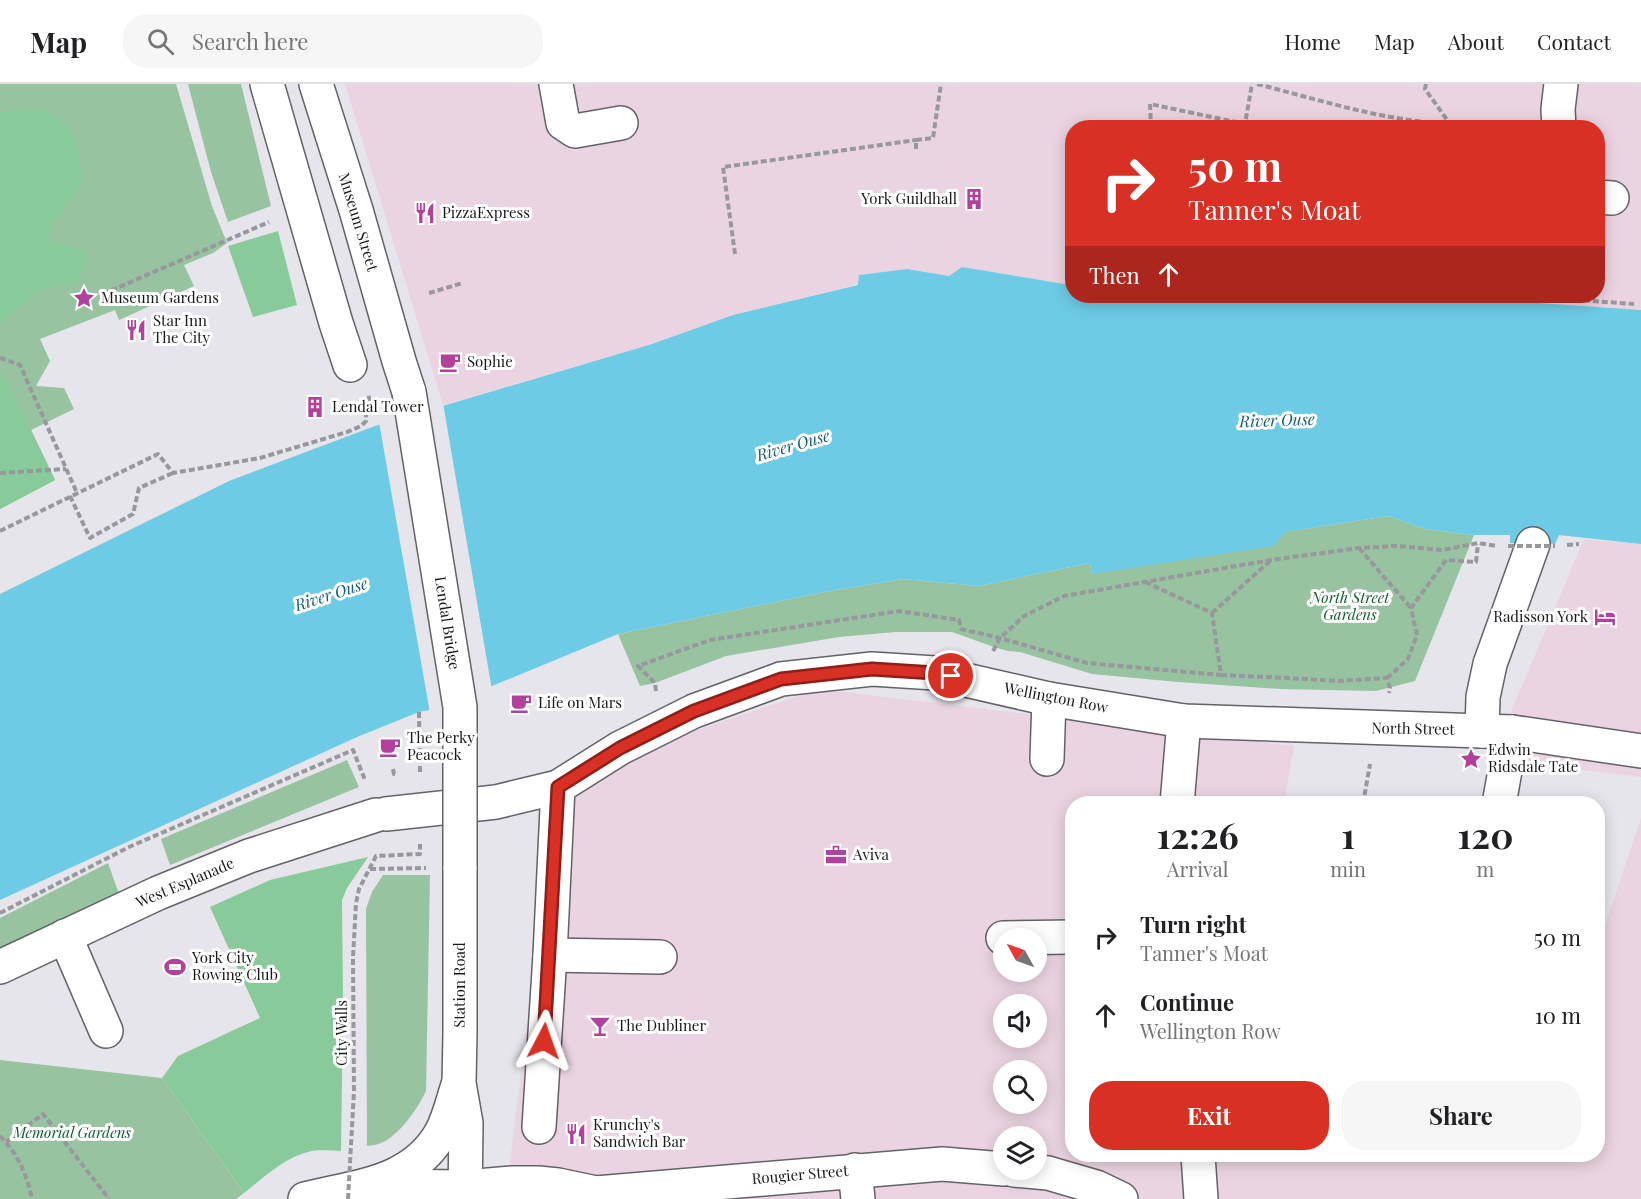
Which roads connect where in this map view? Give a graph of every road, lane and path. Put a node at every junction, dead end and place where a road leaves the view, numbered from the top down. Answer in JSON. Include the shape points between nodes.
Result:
{"nodes":[{"id":1,"x":267,"y":84,"type":"edge"},
{"id":2,"x":316,"y":84,"type":"edge"},
{"id":3,"x":556,"y":84,"type":"edge"},
{"id":4,"x":941,"y":84,"type":"edge"},
{"id":5,"x":1252,"y":84,"type":"edge"},
{"id":6,"x":1257,"y":84,"type":"edge"},
{"id":7,"x":1426,"y":84,"type":"edge"},
{"id":8,"x":1561,"y":84,"type":"edge"},
{"id":9,"x":1269,"y":85,"type":"edge"},
{"id":10,"x":1151,"y":120,"type":"edge"},
{"id":11,"x":1226,"y":120,"type":"edge"},
{"id":12,"x":1246,"y":120,"type":"edge"},
{"id":13,"x":1405,"y":120,"type":"edge"},
{"id":14,"x":1446,"y":120,"type":"edge"},
{"id":15,"x":1559,"y":120,"type":"edge"},
{"id":16,"x":621,"y":123,"type":"dead end"},
{"id":17,"x":916,"y":140,"type":"junction"},
{"id":18,"x":916,"y":149,"type":"dead end"},
{"id":19,"x":303,"y":208,"type":"junction"},
{"id":20,"x":735,"y":254,"type":"dead end"},
{"id":21,"x":463,"y":283,"type":"dead end"},
{"id":22,"x":103,"y":294,"type":"dead end"},
{"id":23,"x":429,"y":294,"type":"dead end"},
{"id":24,"x":1605,"y":302,"type":"edge"},
{"id":25,"x":1634,"y":304,"type":"dead end"},
{"id":26,"x":0,"y":358,"type":"edge"},
{"id":27,"x":399,"y":361,"type":"joint"},
{"id":28,"x":350,"y":365,"type":"dead end"},
{"id":29,"x":366,"y":416,"type":"dead end"},
{"id":30,"x":66,"y":469,"type":"junction"},
{"id":31,"x":173,"y":472,"type":"junction"},
{"id":32,"x":0,"y":473,"type":"edge"},
{"id":33,"x":77,"y":493,"type":"junction"},
{"id":34,"x":70,"y":496,"type":"junction"},
{"id":35,"x":0,"y":531,"type":"edge"},
{"id":36,"x":1478,"y":543,"type":"junction"},
{"id":37,"x":1532,"y":545,"type":"junction"},
{"id":38,"x":1496,"y":546,"type":"dead end"},
{"id":39,"x":1359,"y":548,"type":"junction"},
{"id":40,"x":1271,"y":560,"type":"junction"},
{"id":41,"x":1145,"y":582,"type":"junction"},
{"id":42,"x":1411,"y":608,"type":"junction"},
{"id":43,"x":1212,"y":613,"type":"junction"},
{"id":44,"x":1000,"y":638,"type":"junction"},
{"id":45,"x":994,"y":647,"type":"dead end"},
{"id":46,"x":1221,"y":675,"type":"junction"},
{"id":47,"x":1387,"y":678,"type":"junction"},
{"id":48,"x":655,"y":683,"type":"dead end"},
{"id":49,"x":1390,"y":688,"type":"dead end"},
{"id":50,"x":1049,"y":699,"type":"junction"},
{"id":51,"x":419,"y":712,"type":"dead end"},
{"id":52,"x":1184,"y":721,"type":"junction"},
{"id":53,"x":1497,"y":731,"type":"junction"},
{"id":54,"x":1641,"y":751,"type":"edge"},
{"id":55,"x":1047,"y":759,"type":"dead end"},
{"id":56,"x":420,"y":772,"type":"dead end"},
{"id":57,"x":367,"y":784,"type":"dead end"},
{"id":58,"x":558,"y":787,"type":"junction"},
{"id":59,"x":1178,"y":796,"type":"edge"},
{"id":60,"x":1499,"y":796,"type":"edge"},
{"id":61,"x":406,"y":855,"type":"dead end"},
{"id":62,"x":370,"y":869,"type":"junction"},
{"id":63,"x":460,"y":877,"type":"junction"},
{"id":64,"x":0,"y":913,"type":"edge"},
{"id":65,"x":65,"y":936,"type":"junction"},
{"id":66,"x":1047,"y":937,"type":"edge"},
{"id":67,"x":1065,"y":937,"type":"edge"},
{"id":68,"x":550,"y":955,"type":"junction"},
{"id":69,"x":660,"y":957,"type":"dead end"},
{"id":70,"x":0,"y":967,"type":"edge"},
{"id":71,"x":106,"y":1031,"type":"dead end"},
{"id":72,"x":459,"y":1083,"type":"junction"},
{"id":73,"x":538,"y":1127,"type":"dead end"},
{"id":74,"x":0,"y":1136,"type":"edge"},
{"id":75,"x":6,"y":1142,"type":"junction"},
{"id":76,"x":1199,"y":1162,"type":"edge"},
{"id":77,"x":993,"y":1168,"type":"edge"},
{"id":78,"x":1047,"y":1173,"type":"edge"},
{"id":79,"x":856,"y":1185,"type":"edge"},
{"id":80,"x":465,"y":1193,"type":"edge"},
{"id":81,"x":366,"y":1195,"type":"edge"},
{"id":82,"x":588,"y":1196,"type":"edge"},
{"id":83,"x":32,"y":1199,"type":"edge"},
{"id":84,"x":109,"y":1199,"type":"edge"},
{"id":85,"x":305,"y":1199,"type":"edge"},
{"id":86,"x":1121,"y":1199,"type":"edge"},
{"id":87,"x":1202,"y":1199,"type":"edge"}],
"edges":[{"from":1,"to":19,"type":"street"},
{"from":2,"to":27,"type":"street","name":"Museum Street"},
{"from":3,"to":16,"type":"street","via":[[563,123],[575,131]]},
{"from":4,"to":17,"type":"path","via":[[933,138]]},
{"from":5,"to":12,"type":"path"},
{"from":6,"to":9,"type":"path"},
{"from":7,"to":14,"type":"path","via":[[1425,89]]},
{"from":8,"to":15,"type":"street"},
{"from":9,"to":13,"type":"path"},
{"from":10,"to":11,"type":"path","via":[[1150,104]]},
{"from":17,"to":18,"type":"path"},
{"from":17,"to":20,"type":"path","via":[[723,167]]},
{"from":19,"to":22,"type":"path"},
{"from":19,"to":28,"type":"street"},
{"from":21,"to":23,"type":"path"},
{"from":24,"to":25,"type":"path"},
{"from":26,"to":30,"type":"path","via":[[20,365]]},
{"from":27,"to":63,"type":"street","name":"Lendal Bridge","bridge":true,"via":[[409,392],[460,707]]},
{"from":29,"to":31,"type":"path","via":[[361,426],[347,432],[260,458]]},
{"from":30,"to":32,"type":"path"},
{"from":30,"to":33,"type":"path"},
{"from":31,"to":33,"type":"path","via":[[158,454]]},
{"from":31,"to":34,"type":"path","via":[[139,488],[133,514],[90,538]]},
{"from":33,"to":34,"type":"path"},
{"from":34,"to":35,"type":"path"},
{"from":36,"to":38,"type":"path"},
{"from":36,"to":39,"type":"path","via":[[1443,550]]},
{"from":36,"to":42,"type":"path","via":[[1476,562],[1446,561]]},
{"from":37,"to":37,"type":"path","bridge":true},
{"from":37,"to":53,"type":"street","via":[[1490,664],[1484,697]]},
{"from":39,"to":40,"type":"path"},
{"from":39,"to":42,"type":"path"},
{"from":40,"to":41,"type":"path"},
{"from":40,"to":43,"type":"path"},
{"from":41,"to":43,"type":"path"},
{"from":41,"to":44,"type":"path","via":[[1064,596],[1024,616]]},
{"from":42,"to":47,"type":"path","via":[[1417,635],[1408,659]]},
{"from":43,"to":46,"type":"path"},
{"from":44,"to":45,"type":"path"},
{"from":44,"to":46,"type":"path","via":[[1087,663]]},
{"from":44,"to":48,"type":"path","via":[[961,629],[959,620],[899,611],[710,640],[638,666]]},
{"from":46,"to":47,"type":"path","via":[[1338,681]]},
{"from":47,"to":49,"type":"path"},
{"from":50,"to":52,"type":"street","name":"Wellington Row"},
{"from":50,"to":55,"type":"street"},
{"from":50,"to":58,"type":"street","name":"Wellington Row","via":[[935,673],[872,669],[781,679],[694,711],[620,748]]},
{"from":51,"to":56,"type":"path"},
{"from":52,"to":53,"type":"street","name":"North Street"},
{"from":52,"to":59,"type":"street"},
{"from":53,"to":54,"type":"street","name":"North Street"},
{"from":53,"to":60,"type":"street"},
{"from":57,"to":64,"type":"path","via":[[354,750],[129,847]]},
{"from":58,"to":65,"type":"street","name":"West Esplanade","via":[[496,801],[381,815],[249,856]]},
{"from":58,"to":68,"type":"street"},
{"from":61,"to":62,"type":"path","via":[[376,856]]},
{"from":62,"to":63,"type":"path"},
{"from":62,"to":81,"type":"path","name":"City Walls","bridge":true,"via":[[356,903],[353,958],[354,1091]]},
{"from":63,"to":72,"type":"street","name":"Station Road"},
{"from":65,"to":70,"type":"street","name":"West Esplanade"},
{"from":65,"to":71,"type":"street"},
{"from":66,"to":67,"type":"street"},
{"from":68,"to":69,"type":"street"},
{"from":68,"to":73,"type":"street"},
{"from":72,"to":80,"type":"street","name":"Station Road","via":[[466,1123]]},
{"from":72,"to":81,"type":"street","name":"Station Road","via":[[442,1131],[429,1151]]},
{"from":74,"to":75,"type":"path"},
{"from":75,"to":83,"type":"path","via":[[22,1167]]},
{"from":75,"to":84,"type":"path","via":[[43,1114]]},
{"from":76,"to":87,"type":"street"},
{"from":77,"to":79,"type":"street","name":"Rougier Street","via":[[942,1164]]},
{"from":78,"to":86,"type":"street","via":[[1096,1187]]},
{"from":79,"to":82,"type":"street","name":"Rougier Street"},
{"from":80,"to":81,"type":"street","name":"Rougier Street"},
{"from":80,"to":82,"type":"street","name":"Rougier Street","via":[[512,1183],[558,1185]]},
{"from":81,"to":85,"type":"street"}]}
